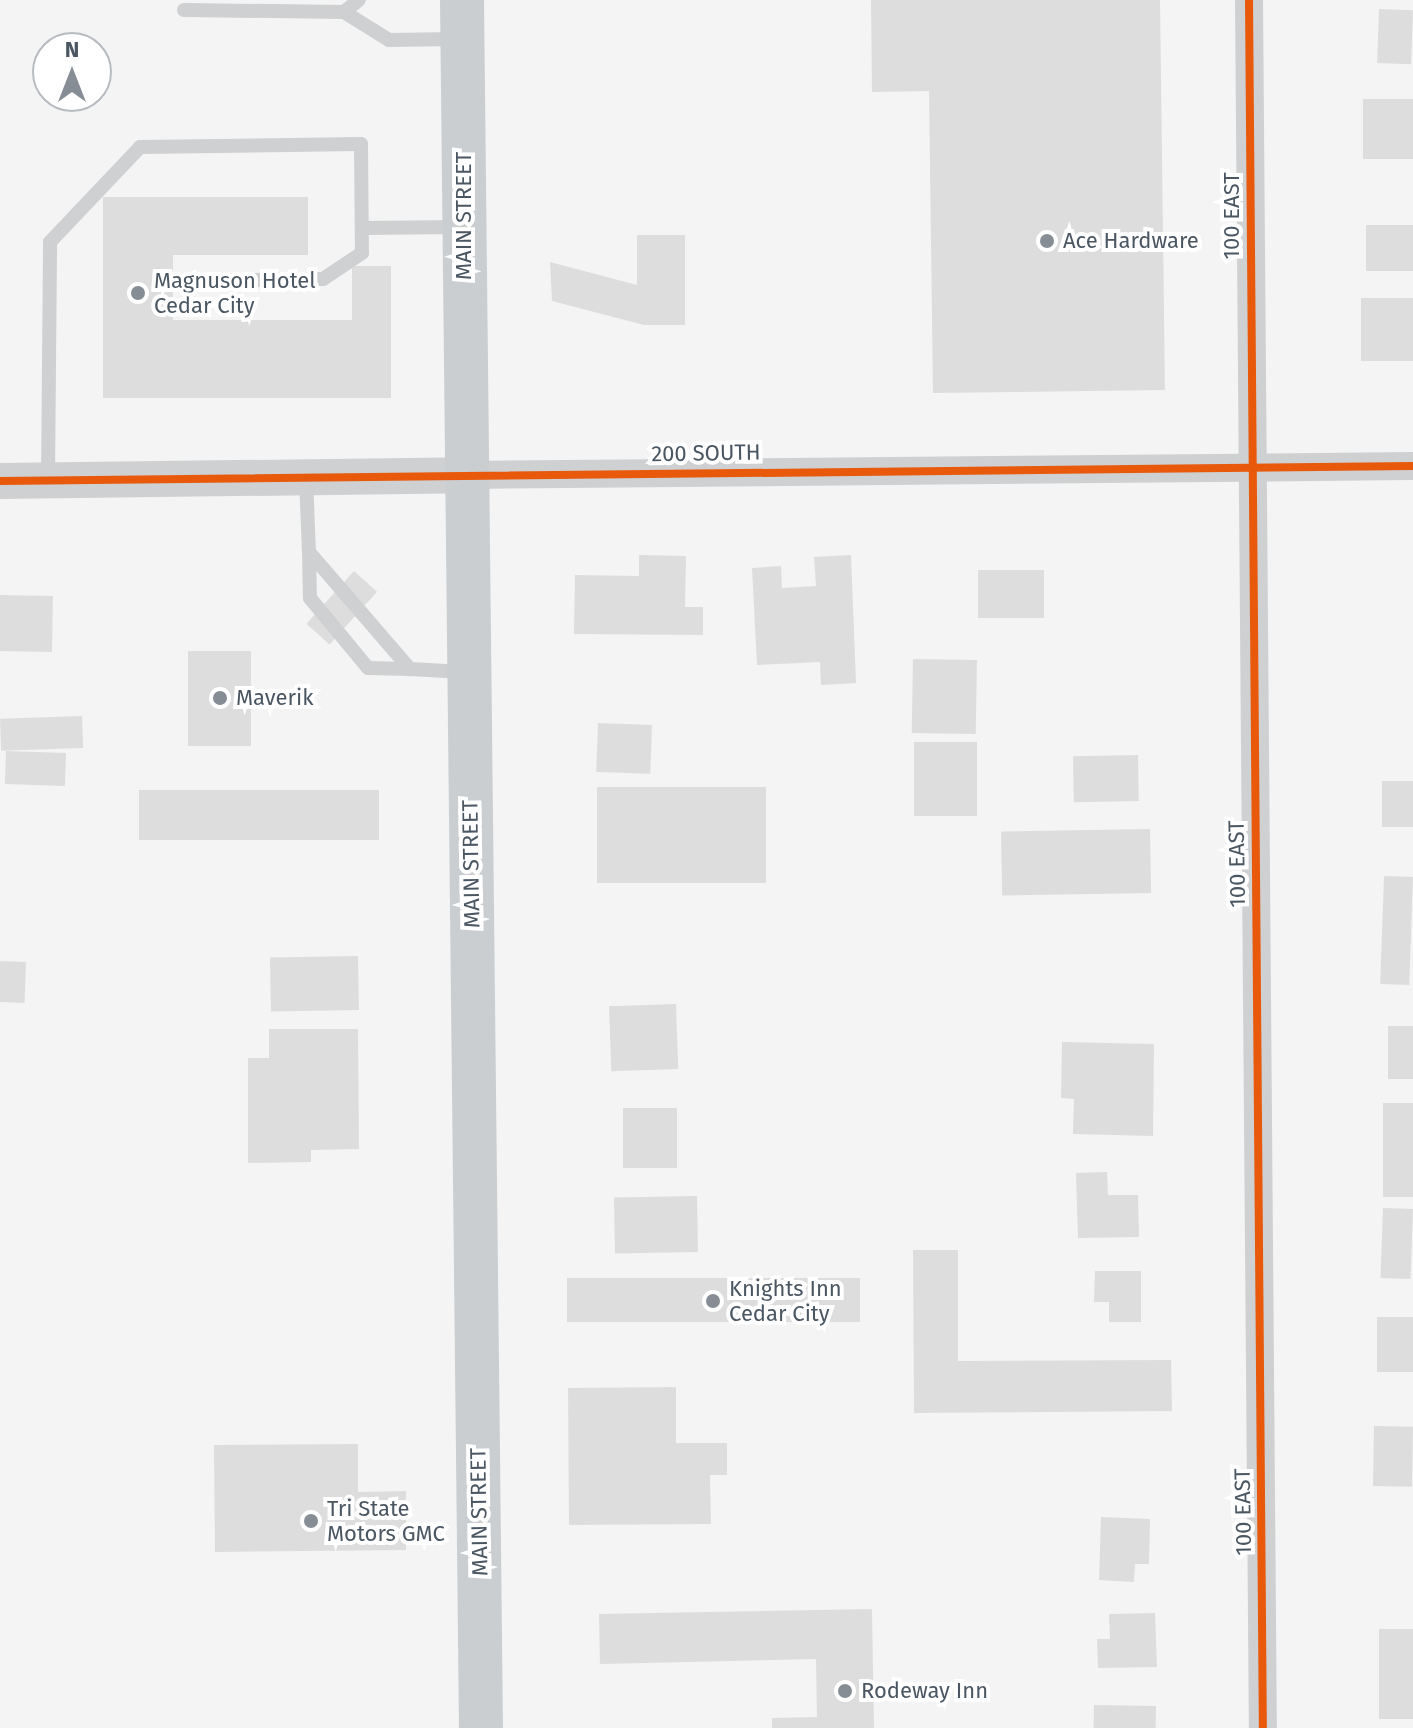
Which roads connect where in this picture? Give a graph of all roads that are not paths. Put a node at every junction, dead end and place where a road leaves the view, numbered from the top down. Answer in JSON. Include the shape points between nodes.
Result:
{"nodes":[{"id":1,"x":359,"y":0,"type":"edge"},
{"id":2,"x":1249,"y":0,"type":"edge"},
{"id":3,"x":184,"y":10,"type":"dead end"},
{"id":4,"x":344,"y":12,"type":"junction"},
{"id":5,"x":463,"y":19,"type":"edge"},
{"id":6,"x":464,"y":227,"type":"junction"},
{"id":7,"x":362,"y":228,"type":"junction"},
{"id":8,"x":191,"y":281,"type":"dead end"},
{"id":9,"x":1413,"y":466,"type":"edge"},
{"id":10,"x":1250,"y":467,"type":"junction"},
{"id":11,"x":466,"y":475,"type":"junction"},
{"id":12,"x":306,"y":477,"type":"junction"},
{"id":13,"x":0,"y":481,"type":"edge"},
{"id":14,"x":48,"y":481,"type":"junction"},
{"id":15,"x":309,"y":552,"type":"junction"},
{"id":16,"x":410,"y":669,"type":"junction"},
{"id":17,"x":469,"y":672,"type":"junction"},
{"id":18,"x":481,"y":1728,"type":"edge"},
{"id":19,"x":1263,"y":1728,"type":"edge"}],
"edges":[{"from":1,"to":4,"type":"lane"},
{"from":2,"to":10,"type":"street","name":"100 EAST"},
{"from":3,"to":4,"type":"lane"},
{"from":4,"to":5,"type":"lane","via":[[389,40]]},
{"from":5,"to":6,"type":"main road","name":"MAIN STREET"},
{"from":6,"to":7,"type":"lane"},
{"from":6,"to":11,"type":"main road","name":"MAIN STREET"},
{"from":7,"to":8,"type":"lane","via":[[362,253],[323,279]]},
{"from":7,"to":14,"type":"lane","via":[[361,144],[140,147],[50,242]]},
{"from":9,"to":10,"type":"street","name":"200 SOUTH"},
{"from":10,"to":11,"type":"street","name":"200 SOUTH"},
{"from":10,"to":19,"type":"street","name":"100 EAST"},
{"from":11,"to":12,"type":"street","name":"200 SOUTH"},
{"from":11,"to":17,"type":"main road","name":"MAIN STREET"},
{"from":12,"to":14,"type":"street","name":"200 SOUTH"},
{"from":12,"to":15,"type":"lane"},
{"from":13,"to":14,"type":"street","name":"200 SOUTH"},
{"from":15,"to":16,"type":"lane"},
{"from":15,"to":16,"type":"lane","via":[[310,598],[368,668]]},
{"from":16,"to":17,"type":"lane"},
{"from":17,"to":18,"type":"main road","name":"MAIN STREET"}]}
